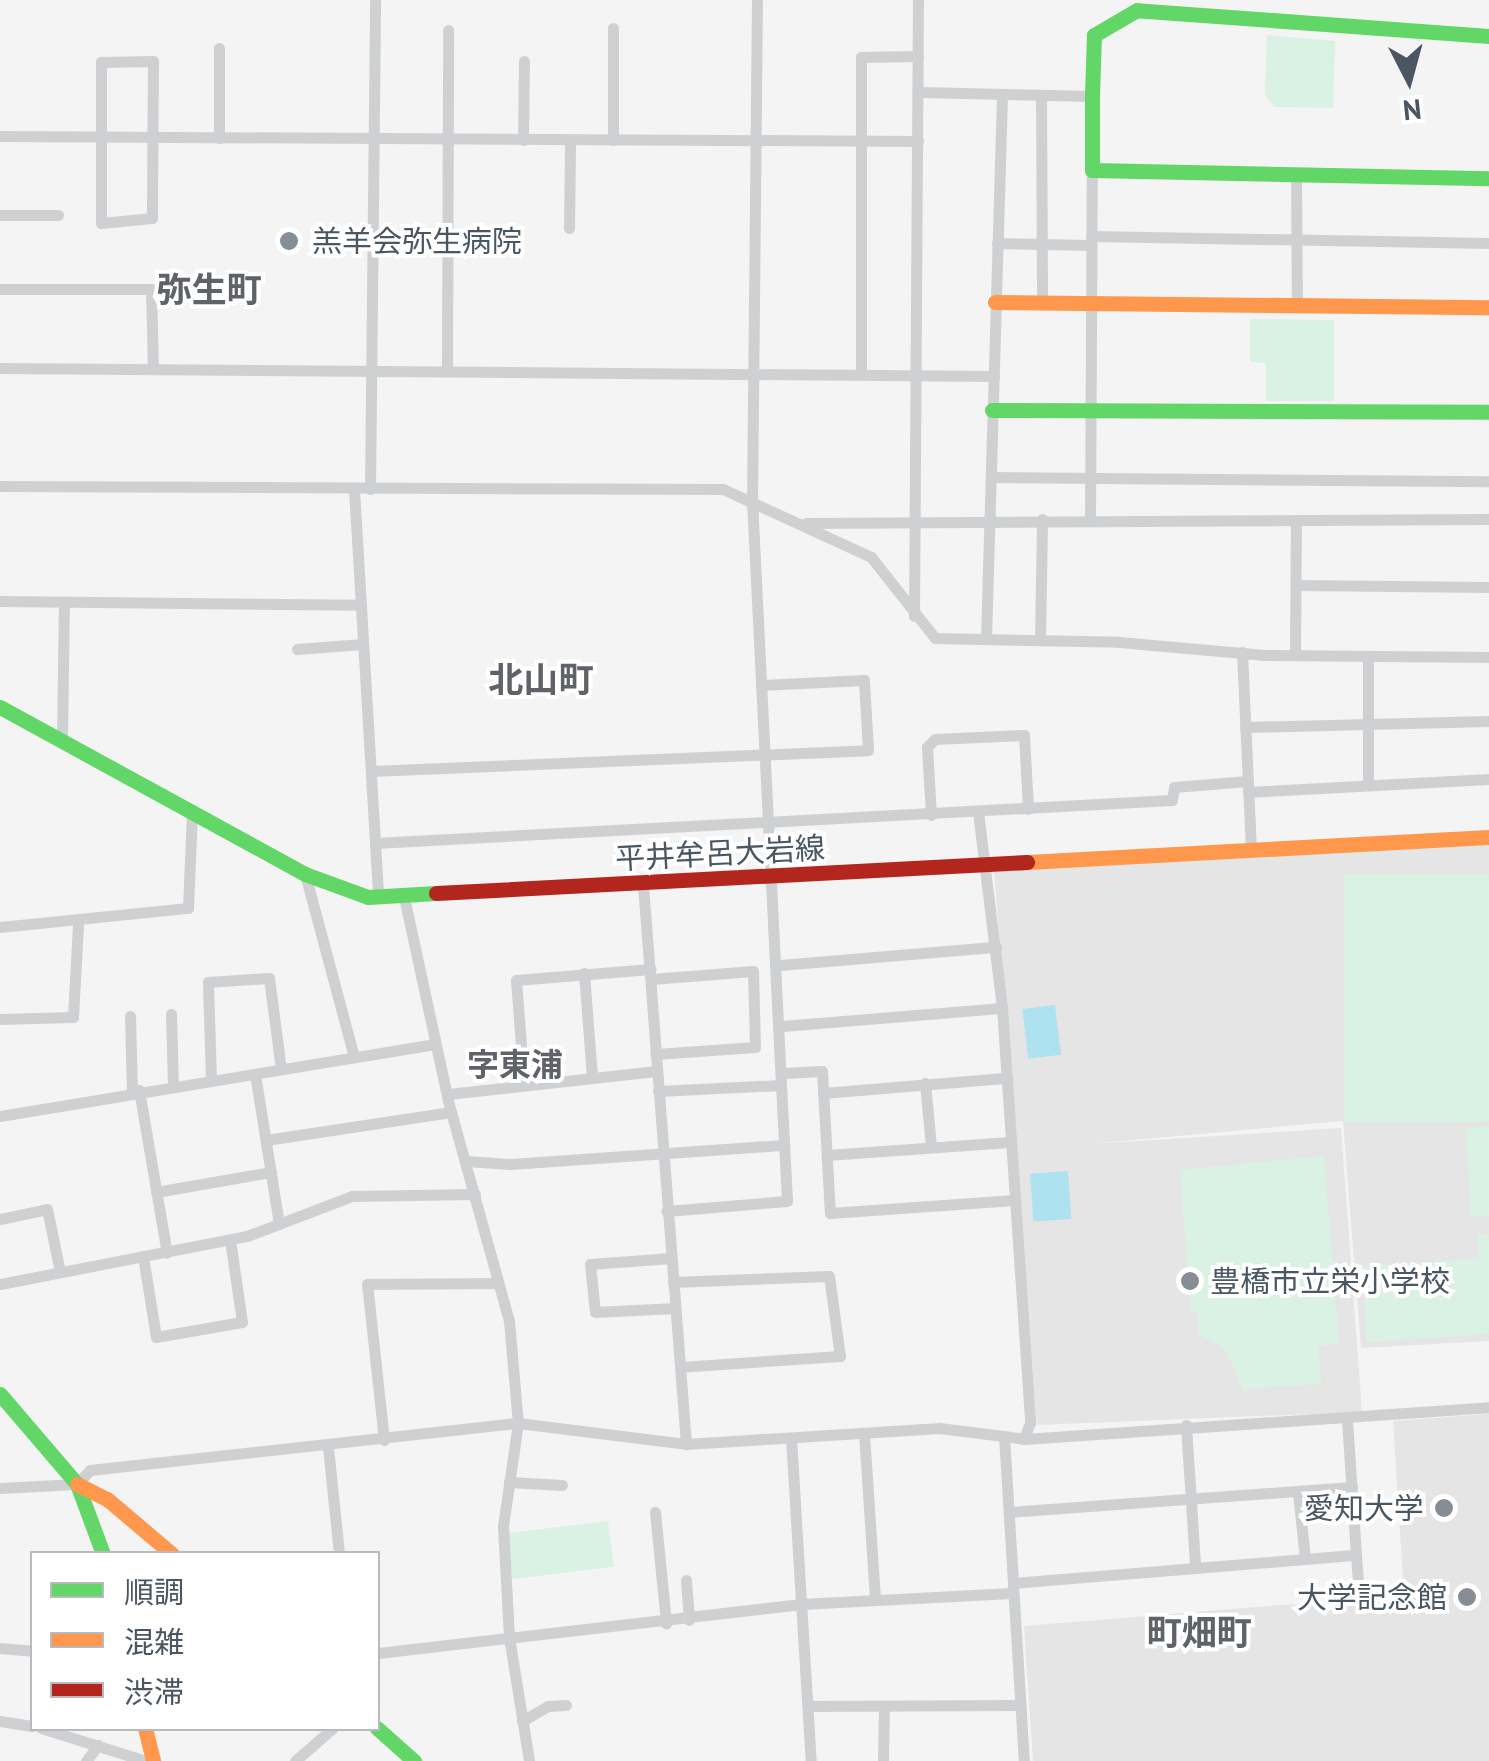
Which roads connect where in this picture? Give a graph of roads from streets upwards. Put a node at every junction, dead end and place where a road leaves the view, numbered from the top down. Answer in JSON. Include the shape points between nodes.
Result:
{"nodes":[{"id":1,"x":375,"y":0,"type":"edge"},
{"id":2,"x":757,"y":0,"type":"edge"},
{"id":3,"x":918,"y":0,"type":"edge"},
{"id":4,"x":1138,"y":5,"type":"edge"},
{"id":5,"x":614,"y":28,"type":"dead end"},
{"id":6,"x":448,"y":30,"type":"dead end"},
{"id":7,"x":1489,"y":36,"type":"edge"},
{"id":8,"x":219,"y":48,"type":"dead end"},
{"id":9,"x":918,"y":56,"type":"junction"},
{"id":10,"x":524,"y":61,"type":"dead end"},
{"id":11,"x":919,"y":92,"type":"junction"},
{"id":12,"x":1002,"y":95,"type":"junction"},
{"id":13,"x":1041,"y":95,"type":"junction"},
{"id":14,"x":1092,"y":96,"type":"junction"},
{"id":15,"x":0,"y":136,"type":"edge"},
{"id":16,"x":100,"y":137,"type":"junction"},
{"id":17,"x":152,"y":137,"type":"junction"},
{"id":18,"x":219,"y":138,"type":"junction"},
{"id":19,"x":374,"y":139,"type":"junction"},
{"id":20,"x":448,"y":140,"type":"junction"},
{"id":21,"x":523,"y":140,"type":"junction"},
{"id":22,"x":570,"y":140,"type":"junction"},
{"id":23,"x":614,"y":140,"type":"junction"},
{"id":24,"x":755,"y":141,"type":"junction"},
{"id":25,"x":862,"y":141,"type":"junction"},
{"id":26,"x":918,"y":141,"type":"junction"},
{"id":27,"x":1092,"y":170,"type":"junction"},
{"id":28,"x":1296,"y":173,"type":"junction"},
{"id":29,"x":1489,"y":178,"type":"edge"},
{"id":30,"x":0,"y":215,"type":"edge"},
{"id":31,"x":58,"y":215,"type":"dead end"},
{"id":32,"x":569,"y":228,"type":"dead end"},
{"id":33,"x":1296,"y":240,"type":"junction"},
{"id":34,"x":1091,"y":241,"type":"junction"},
{"id":35,"x":1489,"y":242,"type":"edge"},
{"id":36,"x":997,"y":243,"type":"junction"},
{"id":37,"x":1040,"y":244,"type":"junction"},
{"id":38,"x":0,"y":289,"type":"edge"},
{"id":39,"x":995,"y":302,"type":"junction"},
{"id":40,"x":1042,"y":304,"type":"junction"},
{"id":41,"x":1090,"y":304,"type":"junction"},
{"id":42,"x":1297,"y":305,"type":"junction"},
{"id":43,"x":1489,"y":307,"type":"edge"},
{"id":44,"x":0,"y":368,"type":"edge"},
{"id":45,"x":153,"y":369,"type":"junction"},
{"id":46,"x":372,"y":370,"type":"junction"},
{"id":47,"x":447,"y":371,"type":"junction"},
{"id":48,"x":754,"y":373,"type":"junction"},
{"id":49,"x":861,"y":374,"type":"junction"},
{"id":50,"x":916,"y":374,"type":"junction"},
{"id":51,"x":994,"y":376,"type":"junction"},
{"id":52,"x":992,"y":410,"type":"junction"},
{"id":53,"x":1090,"y":411,"type":"junction"},
{"id":54,"x":1489,"y":412,"type":"edge"},
{"id":55,"x":991,"y":477,"type":"junction"},
{"id":56,"x":1090,"y":478,"type":"junction"},
{"id":57,"x":1489,"y":481,"type":"edge"},
{"id":58,"x":0,"y":486,"type":"edge"},
{"id":59,"x":354,"y":489,"type":"junction"},
{"id":60,"x":370,"y":489,"type":"junction"},
{"id":61,"x":752,"y":500,"type":"junction"},
{"id":62,"x":914,"y":519,"type":"junction"},
{"id":63,"x":989,"y":519,"type":"junction"},
{"id":64,"x":1042,"y":519,"type":"junction"},
{"id":65,"x":1489,"y":519,"type":"edge"},
{"id":66,"x":1090,"y":520,"type":"junction"},
{"id":67,"x":1296,"y":520,"type":"junction"},
{"id":68,"x":806,"y":523,"type":"junction"},
{"id":69,"x":1296,"y":585,"type":"junction"},
{"id":70,"x":1489,"y":587,"type":"edge"},
{"id":71,"x":0,"y":601,"type":"edge"},
{"id":72,"x":64,"y":602,"type":"junction"},
{"id":73,"x":361,"y":606,"type":"junction"},
{"id":74,"x":914,"y":616,"type":"junction"},
{"id":75,"x":986,"y":638,"type":"junction"},
{"id":76,"x":1040,"y":639,"type":"junction"},
{"id":77,"x":363,"y":644,"type":"junction"},
{"id":78,"x":297,"y":649,"type":"dead end"},
{"id":79,"x":1242,"y":652,"type":"junction"},
{"id":80,"x":1295,"y":655,"type":"junction"},
{"id":81,"x":1368,"y":656,"type":"junction"},
{"id":82,"x":1489,"y":657,"type":"edge"},
{"id":83,"x":761,"y":685,"type":"junction"},
{"id":84,"x":0,"y":706,"type":"edge"},
{"id":85,"x":1489,"y":721,"type":"edge"},
{"id":86,"x":1368,"y":723,"type":"junction"},
{"id":87,"x":1245,"y":727,"type":"junction"},
{"id":88,"x":62,"y":741,"type":"junction"},
{"id":89,"x":764,"y":752,"type":"junction"},
{"id":90,"x":370,"y":771,"type":"junction"},
{"id":91,"x":1489,"y":780,"type":"edge"},
{"id":92,"x":1368,"y":785,"type":"junction"},
{"id":93,"x":1248,"y":787,"type":"junction"},
{"id":94,"x":1028,"y":809,"type":"junction"},
{"id":95,"x":192,"y":812,"type":"junction"},
{"id":96,"x":978,"y":812,"type":"junction"},
{"id":97,"x":930,"y":815,"type":"junction"},
{"id":98,"x":768,"y":824,"type":"junction"},
{"id":99,"x":1489,"y":836,"type":"edge"},
{"id":100,"x":375,"y":843,"type":"junction"},
{"id":101,"x":1251,"y":851,"type":"junction"},
{"id":102,"x":983,"y":864,"type":"junction"},
{"id":103,"x":305,"y":874,"type":"junction"},
{"id":104,"x":772,"y":878,"type":"junction"},
{"id":105,"x":644,"y":885,"type":"junction"},
{"id":106,"x":404,"y":896,"type":"junction"},
{"id":107,"x":378,"y":898,"type":"junction"},
{"id":108,"x":78,"y":924,"type":"junction"},
{"id":109,"x":0,"y":928,"type":"edge"},
{"id":110,"x":996,"y":947,"type":"junction"},
{"id":111,"x":780,"y":965,"type":"junction"},
{"id":112,"x":584,"y":973,"type":"junction"},
{"id":113,"x":652,"y":974,"type":"junction"},
{"id":114,"x":1002,"y":1008,"type":"junction"},
{"id":115,"x":172,"y":1014,"type":"dead end"},
{"id":116,"x":130,"y":1016,"type":"dead end"},
{"id":117,"x":0,"y":1019,"type":"edge"},
{"id":118,"x":782,"y":1026,"type":"junction"},
{"id":119,"x":435,"y":1044,"type":"junction"},
{"id":120,"x":655,"y":1054,"type":"junction"},
{"id":121,"x":354,"y":1057,"type":"junction"},
{"id":122,"x":281,"y":1069,"type":"junction"},
{"id":123,"x":656,"y":1071,"type":"junction"},
{"id":124,"x":255,"y":1074,"type":"junction"},
{"id":125,"x":592,"y":1078,"type":"junction"},
{"id":126,"x":1007,"y":1078,"type":"junction"},
{"id":127,"x":782,"y":1079,"type":"junction"},
{"id":128,"x":210,"y":1080,"type":"junction"},
{"id":129,"x":925,"y":1083,"type":"junction"},
{"id":130,"x":524,"y":1084,"type":"junction"},
{"id":131,"x":174,"y":1085,"type":"junction"},
{"id":132,"x":136,"y":1090,"type":"junction"},
{"id":133,"x":658,"y":1091,"type":"junction"},
{"id":134,"x":822,"y":1092,"type":"junction"},
{"id":135,"x":448,"y":1094,"type":"junction"},
{"id":136,"x":451,"y":1112,"type":"junction"},
{"id":137,"x":0,"y":1116,"type":"edge"},
{"id":138,"x":266,"y":1140,"type":"junction"},
{"id":139,"x":1010,"y":1142,"type":"junction"},
{"id":140,"x":784,"y":1145,"type":"junction"},
{"id":141,"x":931,"y":1146,"type":"junction"},
{"id":142,"x":664,"y":1150,"type":"junction"},
{"id":143,"x":826,"y":1155,"type":"junction"},
{"id":144,"x":466,"y":1161,"type":"junction"},
{"id":145,"x":271,"y":1172,"type":"junction"},
{"id":146,"x":156,"y":1192,"type":"junction"},
{"id":147,"x":475,"y":1194,"type":"junction"},
{"id":148,"x":1015,"y":1200,"type":"junction"},
{"id":149,"x":666,"y":1211,"type":"junction"},
{"id":150,"x":0,"y":1219,"type":"edge"},
{"id":151,"x":279,"y":1224,"type":"junction"},
{"id":152,"x":230,"y":1240,"type":"junction"},
{"id":153,"x":166,"y":1252,"type":"junction"},
{"id":154,"x":143,"y":1256,"type":"junction"},
{"id":155,"x":671,"y":1258,"type":"junction"},
{"id":156,"x":60,"y":1272,"type":"junction"},
{"id":157,"x":673,"y":1282,"type":"junction"},
{"id":158,"x":498,"y":1283,"type":"junction"},
{"id":159,"x":0,"y":1284,"type":"edge"},
{"id":160,"x":675,"y":1308,"type":"junction"},
{"id":161,"x":680,"y":1367,"type":"junction"},
{"id":162,"x":0,"y":1394,"type":"edge"},
{"id":163,"x":1489,"y":1408,"type":"edge"},
{"id":164,"x":1347,"y":1418,"type":"junction"},
{"id":165,"x":518,"y":1423,"type":"junction"},
{"id":166,"x":1186,"y":1425,"type":"junction"},
{"id":167,"x":864,"y":1433,"type":"junction"},
{"id":168,"x":1004,"y":1436,"type":"junction"},
{"id":169,"x":791,"y":1438,"type":"junction"},
{"id":170,"x":1024,"y":1439,"type":"junction"},
{"id":171,"x":384,"y":1440,"type":"junction"},
{"id":172,"x":686,"y":1444,"type":"junction"},
{"id":173,"x":328,"y":1447,"type":"junction"},
{"id":174,"x":509,"y":1482,"type":"junction"},
{"id":175,"x":77,"y":1484,"type":"junction"},
{"id":176,"x":562,"y":1484,"type":"dead end"},
{"id":177,"x":0,"y":1488,"type":"edge"},
{"id":178,"x":1352,"y":1488,"type":"junction"},
{"id":179,"x":1298,"y":1493,"type":"junction"},
{"id":180,"x":1189,"y":1500,"type":"junction"},
{"id":181,"x":655,"y":1512,"type":"dead end"},
{"id":182,"x":1010,"y":1512,"type":"junction"},
{"id":183,"x":102,"y":1551,"type":"edge"},
{"id":184,"x":169,"y":1551,"type":"edge"},
{"id":185,"x":339,"y":1551,"type":"edge"},
{"id":186,"x":1356,"y":1555,"type":"junction"},
{"id":187,"x":1305,"y":1559,"type":"junction"},
{"id":188,"x":1195,"y":1566,"type":"junction"},
{"id":189,"x":686,"y":1580,"type":"dead end"},
{"id":190,"x":1013,"y":1588,"type":"junction"},
{"id":191,"x":1359,"y":1594,"type":"dead end"},
{"id":192,"x":875,"y":1600,"type":"junction"},
{"id":193,"x":801,"y":1604,"type":"junction"},
{"id":194,"x":689,"y":1620,"type":"junction"},
{"id":195,"x":666,"y":1623,"type":"junction"},
{"id":196,"x":510,"y":1638,"type":"junction"},
{"id":197,"x":0,"y":1648,"type":"edge"},
{"id":198,"x":30,"y":1651,"type":"edge"},
{"id":199,"x":380,"y":1653,"type":"edge"},
{"id":200,"x":566,"y":1704,"type":"dead end"},
{"id":201,"x":1020,"y":1705,"type":"junction"},
{"id":202,"x":808,"y":1706,"type":"junction"},
{"id":203,"x":884,"y":1706,"type":"junction"},
{"id":204,"x":0,"y":1721,"type":"edge"},
{"id":205,"x":522,"y":1721,"type":"junction"},
{"id":206,"x":30,"y":1726,"type":"edge"},
{"id":207,"x":51,"y":1731,"type":"edge"},
{"id":208,"x":145,"y":1731,"type":"edge"},
{"id":209,"x":330,"y":1731,"type":"edge"},
{"id":210,"x":379,"y":1731,"type":"edge"},
{"id":211,"x":98,"y":1745,"type":"junction"},
{"id":212,"x":86,"y":1761,"type":"edge"},
{"id":213,"x":150,"y":1761,"type":"edge"},
{"id":214,"x":295,"y":1761,"type":"edge"},
{"id":215,"x":414,"y":1761,"type":"edge"},
{"id":216,"x":529,"y":1761,"type":"edge"},
{"id":217,"x":812,"y":1761,"type":"edge"},
{"id":218,"x":883,"y":1761,"type":"edge"},
{"id":219,"x":1024,"y":1761,"type":"edge"}],
"edges":[{"from":1,"to":19,"type":"street"},
{"from":2,"to":24,"type":"street"},
{"from":3,"to":9,"type":"street"},
{"from":4,"to":7,"type":"street"},
{"from":4,"to":14,"type":"street","via":[[1094,35]]},
{"from":5,"to":23,"type":"street"},
{"from":6,"to":20,"type":"street"},
{"from":8,"to":18,"type":"street"},
{"from":9,"to":11,"type":"street"},
{"from":9,"to":25,"type":"street","via":[[861,56]]},
{"from":10,"to":21,"type":"street"},
{"from":11,"to":12,"type":"street"},
{"from":11,"to":26,"type":"street"},
{"from":12,"to":13,"type":"street"},
{"from":12,"to":36,"type":"street"},
{"from":13,"to":14,"type":"street"},
{"from":13,"to":37,"type":"street"},
{"from":14,"to":27,"type":"street"},
{"from":15,"to":16,"type":"street"},
{"from":16,"to":17,"type":"street"},
{"from":16,"to":17,"type":"street","via":[[101,62],[152,61]]},
{"from":16,"to":17,"type":"street","via":[[101,223],[152,218]]},
{"from":17,"to":18,"type":"street"},
{"from":18,"to":19,"type":"street"},
{"from":19,"to":20,"type":"street"},
{"from":19,"to":46,"type":"street"},
{"from":20,"to":21,"type":"street"},
{"from":20,"to":47,"type":"street"},
{"from":21,"to":22,"type":"street"},
{"from":22,"to":23,"type":"street"},
{"from":22,"to":32,"type":"street"},
{"from":23,"to":24,"type":"street"},
{"from":24,"to":25,"type":"street"},
{"from":24,"to":48,"type":"street"},
{"from":25,"to":26,"type":"street"},
{"from":25,"to":49,"type":"street"},
{"from":26,"to":50,"type":"street"},
{"from":27,"to":28,"type":"street"},
{"from":27,"to":34,"type":"street"},
{"from":28,"to":29,"type":"street"},
{"from":28,"to":33,"type":"street"},
{"from":30,"to":31,"type":"street"},
{"from":33,"to":34,"type":"street"},
{"from":33,"to":35,"type":"street"},
{"from":33,"to":42,"type":"street"},
{"from":34,"to":37,"type":"street"},
{"from":34,"to":41,"type":"street"},
{"from":36,"to":37,"type":"street"},
{"from":36,"to":39,"type":"street"},
{"from":37,"to":40,"type":"street"},
{"from":38,"to":45,"type":"street","via":[[151,290]]},
{"from":39,"to":40,"type":"street"},
{"from":39,"to":51,"type":"street"},
{"from":40,"to":41,"type":"street"},
{"from":41,"to":42,"type":"street"},
{"from":41,"to":53,"type":"street"},
{"from":42,"to":43,"type":"street"},
{"from":44,"to":45,"type":"street"},
{"from":45,"to":46,"type":"street"},
{"from":46,"to":47,"type":"street"},
{"from":46,"to":60,"type":"street"},
{"from":47,"to":48,"type":"street"},
{"from":48,"to":49,"type":"street"},
{"from":48,"to":61,"type":"street"},
{"from":49,"to":50,"type":"street"},
{"from":50,"to":51,"type":"street"},
{"from":50,"to":62,"type":"street"},
{"from":51,"to":52,"type":"street"},
{"from":52,"to":53,"type":"street"},
{"from":52,"to":55,"type":"street"},
{"from":53,"to":54,"type":"street"},
{"from":53,"to":56,"type":"street"},
{"from":55,"to":56,"type":"street"},
{"from":55,"to":63,"type":"street"},
{"from":56,"to":57,"type":"street"},
{"from":56,"to":66,"type":"street"},
{"from":58,"to":59,"type":"street"},
{"from":59,"to":60,"type":"street"},
{"from":59,"to":73,"type":"street"},
{"from":60,"to":61,"type":"street","via":[[724,489]]},
{"from":61,"to":68,"type":"street"},
{"from":61,"to":83,"type":"street"},
{"from":62,"to":63,"type":"street"},
{"from":62,"to":68,"type":"street"},
{"from":62,"to":74,"type":"street"},
{"from":63,"to":64,"type":"street"},
{"from":63,"to":75,"type":"street"},
{"from":64,"to":66,"type":"street"},
{"from":64,"to":76,"type":"street"},
{"from":65,"to":67,"type":"street"},
{"from":66,"to":67,"type":"street"},
{"from":67,"to":69,"type":"street"},
{"from":68,"to":74,"type":"street","via":[[871,557]]},
{"from":69,"to":70,"type":"street"},
{"from":69,"to":80,"type":"street"},
{"from":71,"to":72,"type":"street"},
{"from":72,"to":73,"type":"street"},
{"from":72,"to":88,"type":"street"},
{"from":73,"to":77,"type":"street"},
{"from":74,"to":75,"type":"street","via":[[935,638]]},
{"from":75,"to":76,"type":"street"},
{"from":76,"to":79,"type":"street"},
{"from":77,"to":78,"type":"street"},
{"from":77,"to":90,"type":"street"},
{"from":79,"to":80,"type":"street"},
{"from":79,"to":87,"type":"street"},
{"from":80,"to":81,"type":"street"},
{"from":81,"to":82,"type":"street"},
{"from":81,"to":86,"type":"street"},
{"from":83,"to":89,"type":"street"},
{"from":83,"to":89,"type":"street","via":[[864,680],[868,750]]},
{"from":84,"to":88,"type":"street","name":"平井牟呂大岩線"},
{"from":85,"to":86,"type":"street"},
{"from":86,"to":87,"type":"street"},
{"from":86,"to":92,"type":"street"},
{"from":87,"to":93,"type":"street"},
{"from":88,"to":95,"type":"street","name":"平井牟呂大岩線"},
{"from":89,"to":90,"type":"street"},
{"from":89,"to":98,"type":"street"},
{"from":90,"to":100,"type":"street"},
{"from":91,"to":92,"type":"street"},
{"from":92,"to":93,"type":"street"},
{"from":93,"to":94,"type":"street","via":[[1174,787],[1172,800]]},
{"from":93,"to":101,"type":"street"},
{"from":94,"to":96,"type":"street"},
{"from":94,"to":97,"type":"street","via":[[1024,735],[934,739],[927,747]]},
{"from":95,"to":103,"type":"street","name":"平井牟呂大岩線"},
{"from":95,"to":108,"type":"street","via":[[188,908]]},
{"from":96,"to":97,"type":"street"},
{"from":96,"to":102,"type":"street"},
{"from":97,"to":98,"type":"street"},
{"from":98,"to":100,"type":"street"},
{"from":98,"to":104,"type":"street"},
{"from":99,"to":101,"type":"street","name":"平井牟呂大岩線"},
{"from":100,"to":107,"type":"street"},
{"from":101,"to":102,"type":"street","name":"平井牟呂大岩線"},
{"from":102,"to":104,"type":"street","name":"平井牟呂大岩線"},
{"from":102,"to":110,"type":"street"},
{"from":103,"to":107,"type":"street","name":"平井牟呂大岩線"},
{"from":103,"to":121,"type":"street"},
{"from":104,"to":105,"type":"street","name":"平井牟呂大岩線"},
{"from":104,"to":111,"type":"street"},
{"from":105,"to":106,"type":"street","name":"平井牟呂大岩線"},
{"from":105,"to":113,"type":"street"},
{"from":106,"to":107,"type":"street","name":"平井牟呂大岩線"},
{"from":106,"to":119,"type":"street"},
{"from":108,"to":109,"type":"street"},
{"from":108,"to":117,"type":"street","via":[[74,1016]]},
{"from":110,"to":111,"type":"street"},
{"from":110,"to":114,"type":"street"},
{"from":111,"to":118,"type":"street"},
{"from":112,"to":113,"type":"street"},
{"from":112,"to":125,"type":"street"},
{"from":112,"to":130,"type":"street","via":[[516,980]]},
{"from":113,"to":120,"type":"street"},
{"from":113,"to":120,"type":"street","via":[[753,971],[755,1047]]},
{"from":114,"to":118,"type":"street"},
{"from":114,"to":126,"type":"street"},
{"from":115,"to":131,"type":"street"},
{"from":116,"to":132,"type":"street"},
{"from":118,"to":127,"type":"street"},
{"from":119,"to":121,"type":"street"},
{"from":119,"to":135,"type":"street"},
{"from":120,"to":123,"type":"street"},
{"from":121,"to":122,"type":"street"},
{"from":122,"to":124,"type":"street"},
{"from":122,"to":128,"type":"street","via":[[269,978],[208,982]]},
{"from":123,"to":125,"type":"street"},
{"from":123,"to":133,"type":"street"},
{"from":124,"to":128,"type":"street"},
{"from":124,"to":138,"type":"street"},
{"from":125,"to":130,"type":"street"},
{"from":126,"to":129,"type":"street"},
{"from":126,"to":139,"type":"street"},
{"from":127,"to":133,"type":"street"},
{"from":127,"to":134,"type":"street","via":[[822,1071]]},
{"from":127,"to":140,"type":"street"},
{"from":128,"to":131,"type":"street"},
{"from":129,"to":134,"type":"street"},
{"from":129,"to":141,"type":"street"},
{"from":130,"to":135,"type":"street"},
{"from":131,"to":132,"type":"street"},
{"from":132,"to":137,"type":"street"},
{"from":132,"to":146,"type":"street"},
{"from":133,"to":142,"type":"street"},
{"from":134,"to":143,"type":"street"},
{"from":135,"to":136,"type":"street"},
{"from":136,"to":138,"type":"street"},
{"from":136,"to":144,"type":"street"},
{"from":138,"to":145,"type":"street"},
{"from":139,"to":141,"type":"street"},
{"from":139,"to":148,"type":"street"},
{"from":140,"to":142,"type":"street"},
{"from":140,"to":149,"type":"street","via":[[786,1200]]},
{"from":141,"to":143,"type":"street"},
{"from":142,"to":144,"type":"street","via":[[511,1164]]},
{"from":142,"to":149,"type":"street"},
{"from":143,"to":148,"type":"street","via":[[830,1213]]},
{"from":144,"to":147,"type":"street"},
{"from":145,"to":146,"type":"street"},
{"from":145,"to":151,"type":"street"},
{"from":146,"to":153,"type":"street"},
{"from":147,"to":151,"type":"street","via":[[352,1196]]},
{"from":147,"to":158,"type":"street"},
{"from":148,"to":170,"type":"street","via":[[1030,1423]]},
{"from":149,"to":155,"type":"street"},
{"from":150,"to":156,"type":"street","via":[[47,1209]]},
{"from":151,"to":152,"type":"street"},
{"from":152,"to":153,"type":"street"},
{"from":152,"to":154,"type":"street","via":[[242,1322],[156,1337]]},
{"from":153,"to":154,"type":"street"},
{"from":154,"to":156,"type":"street"},
{"from":155,"to":157,"type":"street"},
{"from":155,"to":160,"type":"street","via":[[590,1264],[595,1312]]},
{"from":156,"to":159,"type":"street"},
{"from":157,"to":160,"type":"street"},
{"from":157,"to":161,"type":"street","via":[[829,1276],[840,1356]]},
{"from":158,"to":165,"type":"street","via":[[509,1321]]},
{"from":158,"to":171,"type":"street","via":[[367,1284]]},
{"from":160,"to":161,"type":"street"},
{"from":161,"to":172,"type":"street"},
{"from":162,"to":175,"type":"street"},
{"from":163,"to":164,"type":"street"},
{"from":164,"to":166,"type":"street"},
{"from":164,"to":178,"type":"street"},
{"from":165,"to":171,"type":"street"},
{"from":165,"to":172,"type":"street"},
{"from":165,"to":174,"type":"street"},
{"from":166,"to":170,"type":"street"},
{"from":166,"to":180,"type":"street"},
{"from":167,"to":168,"type":"street","via":[[939,1428]]},
{"from":167,"to":169,"type":"street"},
{"from":167,"to":192,"type":"street"},
{"from":168,"to":170,"type":"street"},
{"from":168,"to":182,"type":"street"},
{"from":169,"to":172,"type":"street"},
{"from":169,"to":193,"type":"street"},
{"from":171,"to":173,"type":"street"},
{"from":173,"to":175,"type":"street","via":[[90,1470]]},
{"from":173,"to":185,"type":"street"},
{"from":174,"to":176,"type":"street"},
{"from":174,"to":196,"type":"street","via":[[503,1526]]},
{"from":175,"to":177,"type":"street"},
{"from":175,"to":183,"type":"street"},
{"from":175,"to":184,"type":"street","via":[[107,1498]]},
{"from":178,"to":179,"type":"street"},
{"from":178,"to":186,"type":"street"},
{"from":179,"to":180,"type":"street"},
{"from":179,"to":187,"type":"street"},
{"from":180,"to":182,"type":"street"},
{"from":180,"to":188,"type":"street"},
{"from":181,"to":195,"type":"street"},
{"from":182,"to":190,"type":"street"},
{"from":186,"to":187,"type":"street"},
{"from":186,"to":191,"type":"street"},
{"from":187,"to":188,"type":"street"},
{"from":188,"to":190,"type":"street"},
{"from":189,"to":194,"type":"street"},
{"from":190,"to":192,"type":"street"},
{"from":190,"to":201,"type":"street"},
{"from":192,"to":193,"type":"street"},
{"from":193,"to":194,"type":"street"},
{"from":193,"to":202,"type":"street"},
{"from":194,"to":195,"type":"street"},
{"from":195,"to":196,"type":"street"},
{"from":196,"to":199,"type":"street"},
{"from":196,"to":205,"type":"street"},
{"from":197,"to":198,"type":"street"},
{"from":200,"to":205,"type":"street"},
{"from":201,"to":203,"type":"street"},
{"from":201,"to":219,"type":"street"},
{"from":202,"to":203,"type":"street"},
{"from":202,"to":217,"type":"street"},
{"from":203,"to":218,"type":"street"},
{"from":204,"to":206,"type":"street"},
{"from":205,"to":216,"type":"street"},
{"from":207,"to":211,"type":"street"},
{"from":208,"to":213,"type":"street"},
{"from":209,"to":214,"type":"street"},
{"from":210,"to":215,"type":"street"},
{"from":211,"to":212,"type":"street"},
{"from":211,"to":213,"type":"street"}]}
